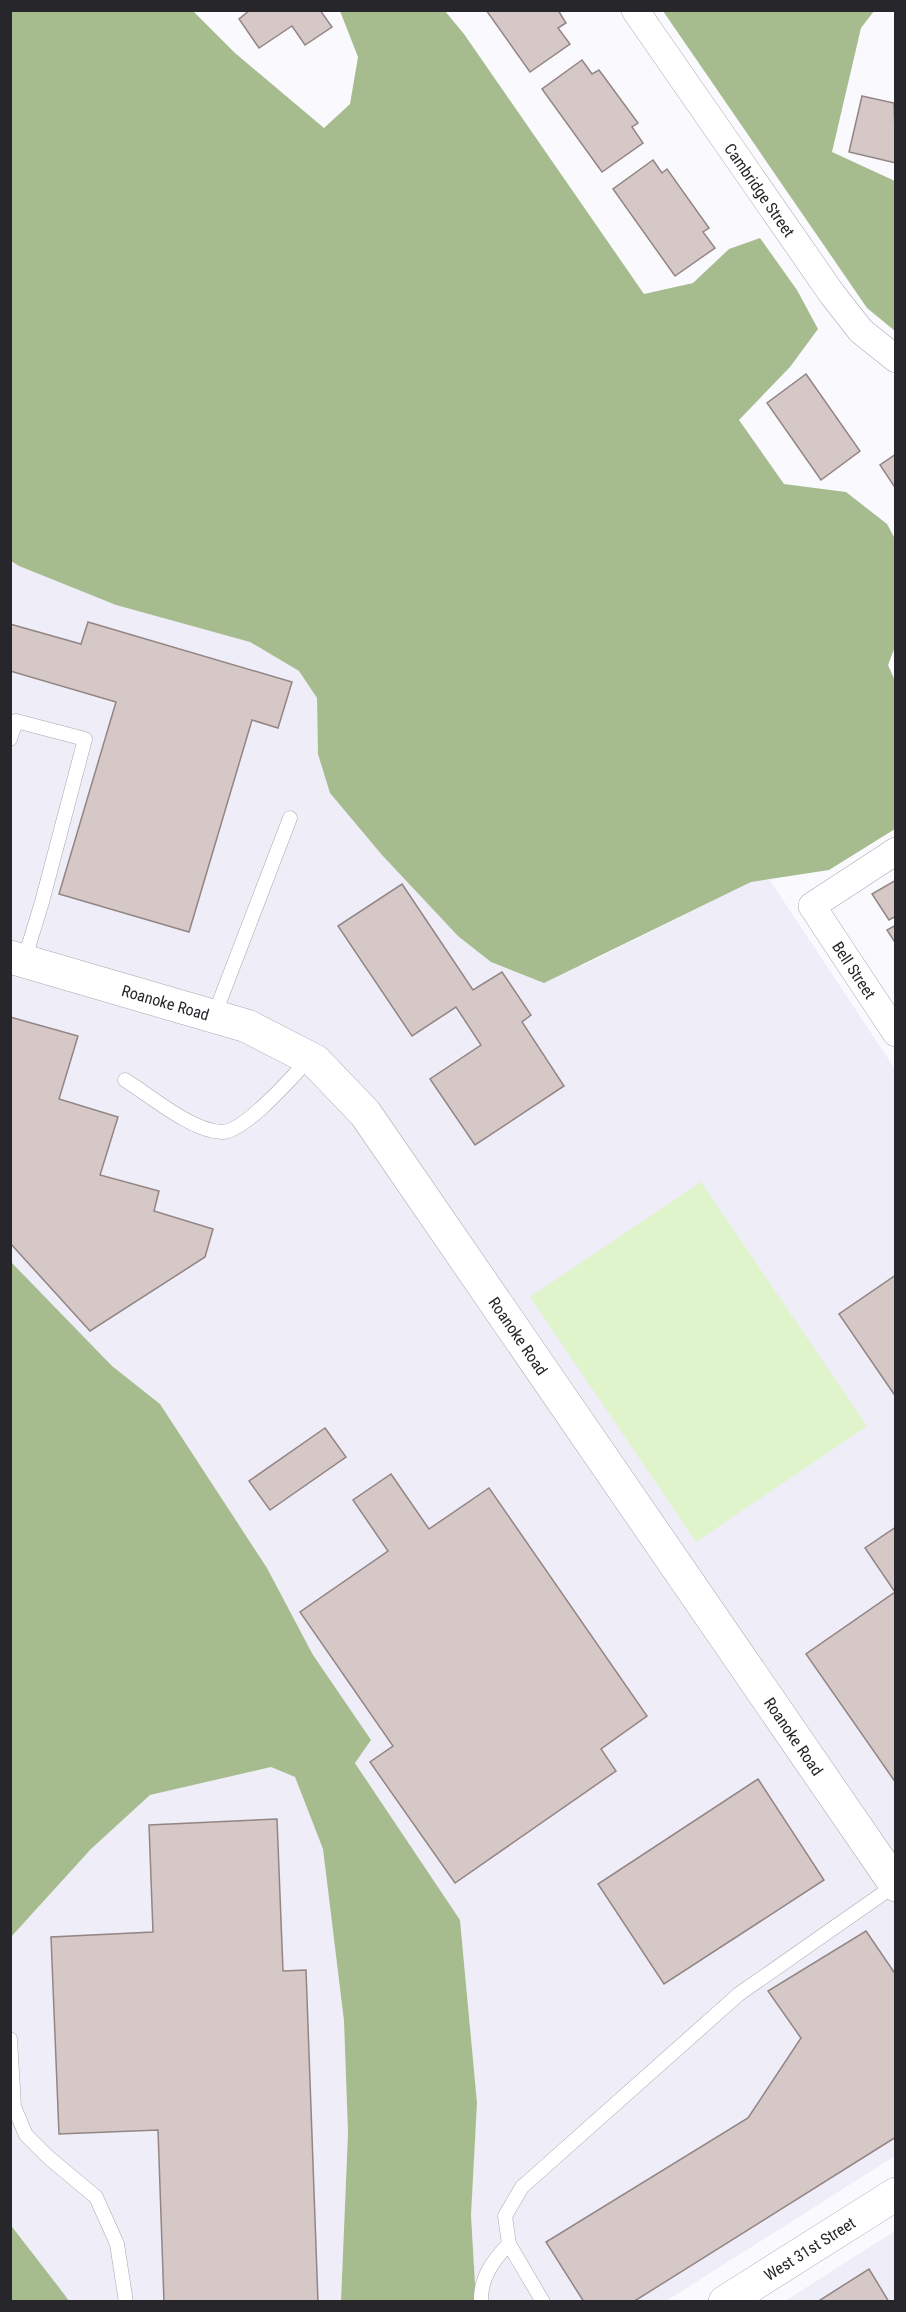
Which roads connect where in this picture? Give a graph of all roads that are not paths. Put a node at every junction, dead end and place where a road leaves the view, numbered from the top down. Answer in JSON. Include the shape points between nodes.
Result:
{"nodes":[{"id":1,"x":635,"y":10,"type":"edge"},
{"id":2,"x":896,"y":359,"type":"edge"},
{"id":3,"x":10,"y":739,"type":"edge"},
{"id":4,"x":290,"y":818,"type":"dead end"},
{"id":5,"x":896,"y":851,"type":"edge"},
{"id":6,"x":17,"y":959,"type":"edge"},
{"id":7,"x":214,"y":1016,"type":"junction"},
{"id":8,"x":896,"y":1033,"type":"edge"},
{"id":9,"x":309,"y":1059,"type":"junction"},
{"id":10,"x":125,"y":1080,"type":"dead end"},
{"id":11,"x":895,"y":1885,"type":"edge"},
{"id":12,"x":10,"y":2039,"type":"edge"},
{"id":13,"x":896,"y":2194,"type":"edge"},
{"id":14,"x":509,"y":2244,"type":"junction"},
{"id":15,"x":126,"y":2301,"type":"edge"},
{"id":16,"x":482,"y":2301,"type":"edge"},
{"id":17,"x":543,"y":2301,"type":"edge"},
{"id":18,"x":725,"y":2301,"type":"edge"}],
"edges":[{"from":1,"to":2,"type":"street","name":"Cambridge Street","via":[[832,294],[861,331]]},
{"from":3,"to":6,"type":"lane","via":[[16,721],[85,739],[42,902]]},
{"from":4,"to":7,"type":"lane"},
{"from":5,"to":8,"type":"street","name":"Bell Street","via":[[812,906]]},
{"from":6,"to":7,"type":"street","name":"Roanoke Road"},
{"from":7,"to":9,"type":"street","name":"Roanoke Road","via":[[247,1026]]},
{"from":9,"to":10,"type":"lane","via":[[254,1116],[224,1132],[196,1126]]},
{"from":9,"to":11,"type":"street","name":"Roanoke Road","via":[[365,1113]]},
{"from":11,"to":14,"type":"lane","via":[[739,1994],[522,2187],[505,2216]]},
{"from":12,"to":15,"type":"lane","via":[[14,2107],[26,2135],[96,2197],[117,2244]]},
{"from":13,"to":18,"type":"street","name":"West 31st Street"},
{"from":14,"to":16,"type":"lane","via":[[490,2264]]},
{"from":14,"to":17,"type":"lane"}]}
